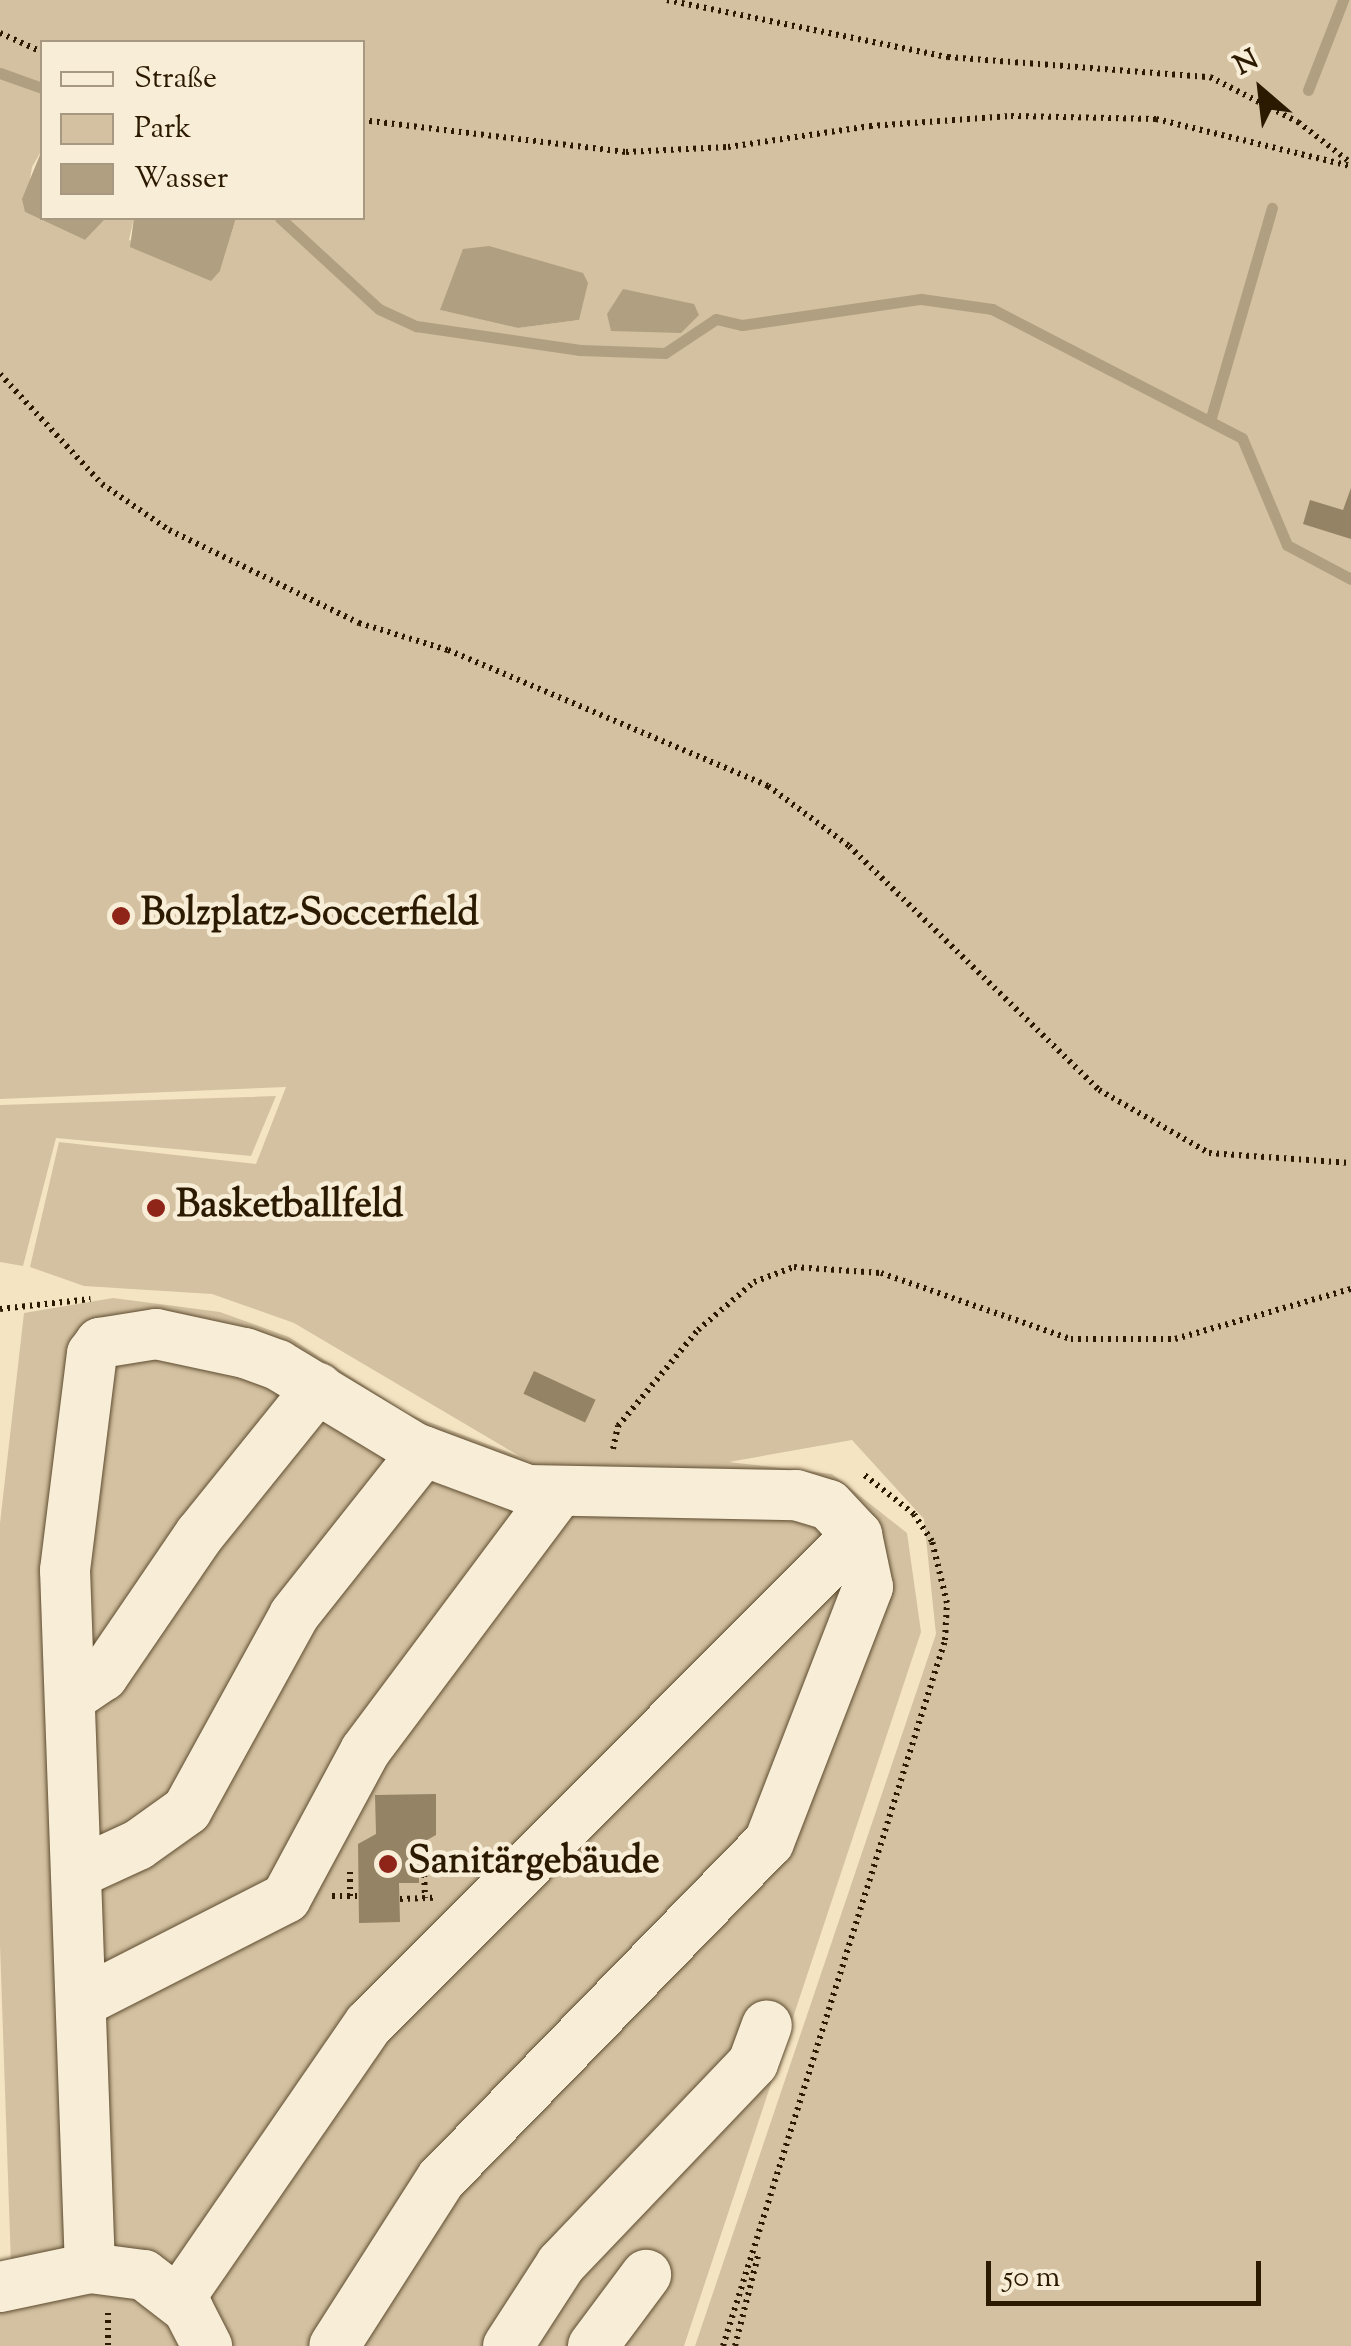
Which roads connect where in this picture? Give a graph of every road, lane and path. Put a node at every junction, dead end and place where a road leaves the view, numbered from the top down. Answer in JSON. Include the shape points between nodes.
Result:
{"nodes":[{"id":1,"x":667,"y":0,"type":"edge"},
{"id":2,"x":0,"y":33,"type":"edge"},
{"id":3,"x":40,"y":51,"type":"edge"},
{"id":4,"x":365,"y":120,"type":"edge"},
{"id":5,"x":1351,"y":165,"type":"edge"},
{"id":6,"x":0,"y":374,"type":"edge"},
{"id":7,"x":1351,"y":1163,"type":"edge"},
{"id":8,"x":1351,"y":1289,"type":"edge"},
{"id":9,"x":0,"y":1310,"type":"edge"},
{"id":10,"x":11,"y":1311,"type":"dead end"},
{"id":11,"x":318,"y":1388,"type":"junction"},
{"id":12,"x":613,"y":1450,"type":"dead end"},
{"id":13,"x":424,"y":1451,"type":"junction"},
{"id":14,"x":559,"y":1492,"type":"junction"},
{"id":15,"x":857,"y":1535,"type":"junction"},
{"id":16,"x":945,"y":1640,"type":"dead end"},
{"id":17,"x":70,"y":1698,"type":"junction"},
{"id":18,"x":423,"y":1844,"type":"dead end"},
{"id":19,"x":77,"y":1873,"type":"junction"},
{"id":20,"x":425,"y":1898,"type":"dead end"},
{"id":21,"x":82,"y":2002,"type":"junction"},
{"id":22,"x":767,"y":2025,"type":"dead end"},
{"id":23,"x":770,"y":2207,"type":"junction"},
{"id":24,"x":75,"y":2244,"type":"junction"},
{"id":25,"x":646,"y":2274,"type":"dead end"},
{"id":26,"x":0,"y":2286,"type":"edge"},
{"id":27,"x":179,"y":2300,"type":"junction"},
{"id":28,"x":207,"y":2346,"type":"edge"},
{"id":29,"x":334,"y":2346,"type":"edge"},
{"id":30,"x":508,"y":2346,"type":"edge"},
{"id":31,"x":592,"y":2346,"type":"edge"},
{"id":32,"x":723,"y":2346,"type":"edge"},
{"id":33,"x":735,"y":2346,"type":"edge"}],
"edges":[{"from":1,"to":5,"type":"path","via":[[948,57],[1210,77],[1298,122]]},
{"from":2,"to":3,"type":"path"},
{"from":4,"to":5,"type":"path","via":[[626,152],[1011,116],[1156,118]]},
{"from":6,"to":7,"type":"path","via":[[102,484],[169,530],[360,623],[448,650],[768,786],[849,846],[1099,1090],[1209,1152]]},
{"from":8,"to":12,"type":"path","via":[[1175,1339],[1070,1339],[882,1273],[794,1268],[754,1282],[698,1330],[618,1426]]},
{"from":9,"to":10,"type":"path"},
{"from":11,"to":13,"type":"lane"},
{"from":11,"to":17,"type":"lane","via":[[200,1534],[103,1676]]},
{"from":11,"to":17,"type":"lane","via":[[262,1359],[182,1338],[133,1334],[100,1343],[92,1354],[65,1570]]},
{"from":13,"to":14,"type":"lane","via":[[491,1479]]},
{"from":13,"to":19,"type":"lane","via":[[294,1616],[188,1810],[138,1846]]},
{"from":14,"to":15,"type":"lane","via":[[796,1495],[829,1505]]},
{"from":14,"to":21,"type":"lane","via":[[366,1752],[286,1898]]},
{"from":15,"to":27,"type":"lane","via":[[369,2024]]},
{"from":15,"to":29,"type":"lane","via":[[868,1588],[769,1842],[441,2179]]},
{"from":16,"to":23,"type":"path"},
{"from":17,"to":19,"type":"lane"},
{"from":18,"to":20,"type":"path"},
{"from":19,"to":21,"type":"lane"},
{"from":21,"to":24,"type":"lane"},
{"from":22,"to":30,"type":"lane","via":[[753,2063],[561,2264]]},
{"from":23,"to":32,"type":"path"},
{"from":23,"to":33,"type":"path"},
{"from":24,"to":26,"type":"lane"},
{"from":24,"to":27,"type":"lane","via":[[144,2275]]},
{"from":25,"to":31,"type":"lane"},
{"from":27,"to":28,"type":"lane"}]}
